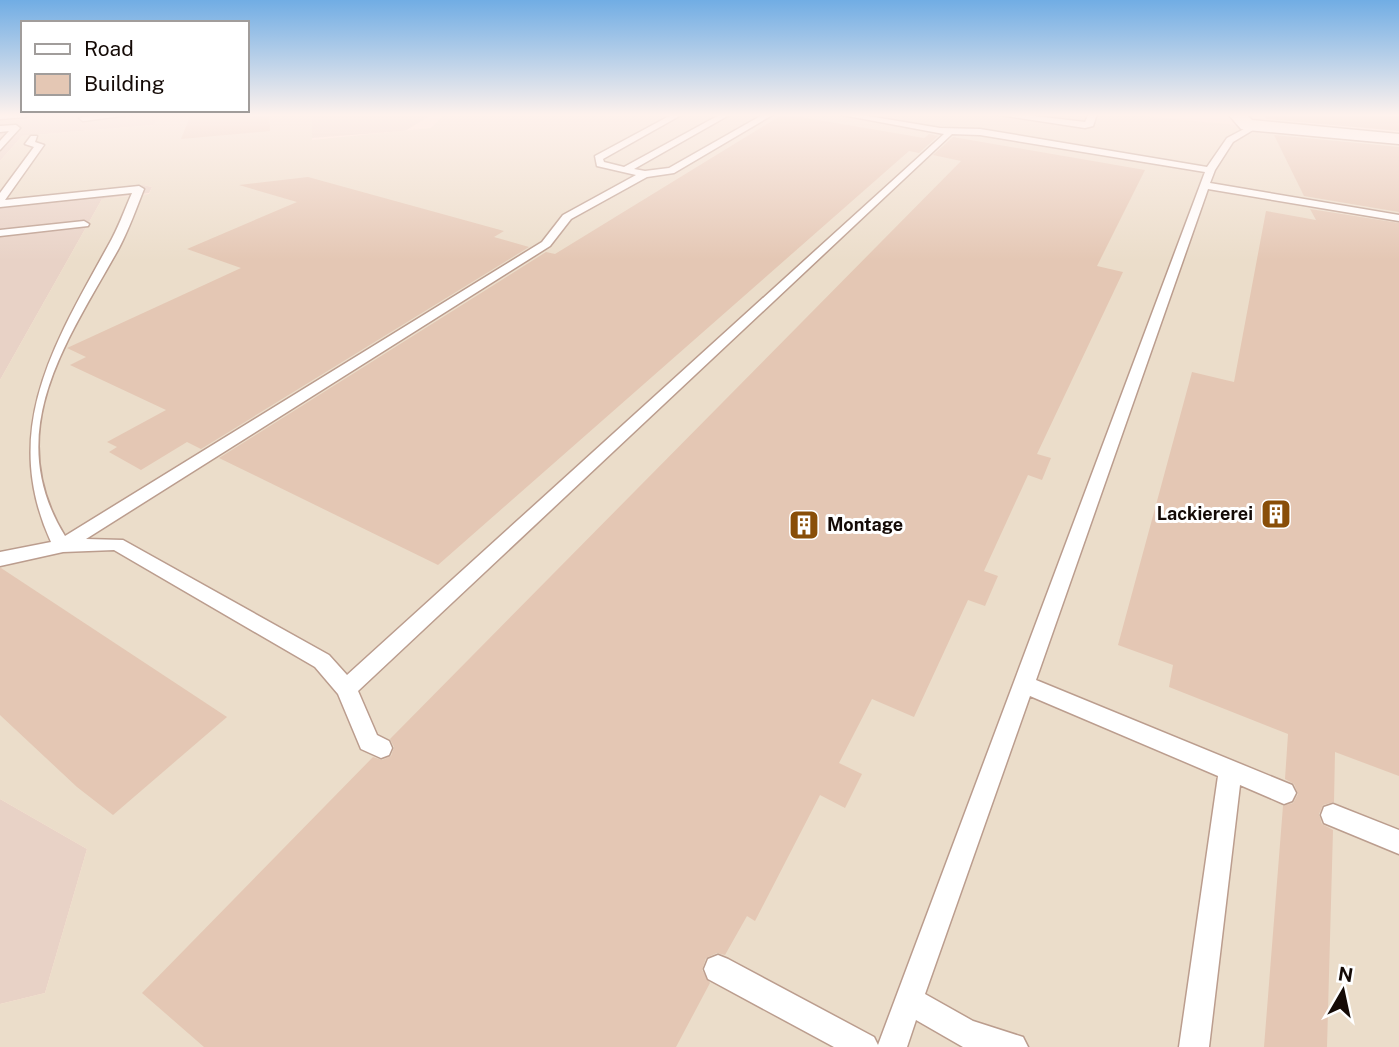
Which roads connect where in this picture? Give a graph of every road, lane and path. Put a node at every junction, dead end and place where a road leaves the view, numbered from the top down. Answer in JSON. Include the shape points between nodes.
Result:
{"nodes":[{"id":1,"x":27,"y":163,"type":"edge"},
{"id":2,"x":600,"y":163,"type":"edge"},
{"id":3,"x":638,"y":163,"type":"edge"},
{"id":4,"x":687,"y":163,"type":"edge"},
{"id":5,"x":919,"y":163,"type":"edge"},
{"id":6,"x":1132,"y":163,"type":"edge"},
{"id":7,"x":1216,"y":163,"type":"edge"},
{"id":8,"x":627,"y":169,"type":"junction"},
{"id":9,"x":645,"y":174,"type":"junction"},
{"id":10,"x":1207,"y":178,"type":"junction"},
{"id":11,"x":0,"y":202,"type":"edge"},
{"id":12,"x":1399,"y":218,"type":"edge"},
{"id":13,"x":84,"y":223,"type":"dead end"},
{"id":14,"x":0,"y":233,"type":"edge"},
{"id":15,"x":63,"y":546,"type":"junction"},
{"id":16,"x":0,"y":559,"type":"edge"},
{"id":17,"x":1024,"y":684,"type":"junction"},
{"id":18,"x":346,"y":689,"type":"junction"},
{"id":19,"x":382,"y":748,"type":"dead end"},
{"id":20,"x":1230,"y":771,"type":"junction"},
{"id":21,"x":1284,"y":793,"type":"dead end"},
{"id":22,"x":1333,"y":815,"type":"dead end"},
{"id":23,"x":1399,"y":842,"type":"edge"},
{"id":24,"x":718,"y":969,"type":"dead end"},
{"id":25,"x":909,"y":1000,"type":"junction"},
{"id":26,"x":864,"y":1047,"type":"edge"},
{"id":27,"x":892,"y":1047,"type":"edge"},
{"id":28,"x":1013,"y":1047,"type":"edge"},
{"id":29,"x":1195,"y":1047,"type":"edge"}],
"edges":[{"from":1,"to":11,"type":"lane"},
{"from":2,"to":8,"type":"lane"},
{"from":3,"to":8,"type":"lane"},
{"from":4,"to":9,"type":"lane","via":[[671,172]]},
{"from":5,"to":18,"type":"lane"},
{"from":6,"to":10,"type":"lane"},
{"from":7,"to":10,"type":"lane"},
{"from":8,"to":9,"type":"lane"},
{"from":9,"to":15,"type":"lane","via":[[567,217],[546,244]]},
{"from":10,"to":12,"type":"lane"},
{"from":10,"to":17,"type":"lane"},
{"from":11,"to":15,"type":"lane","via":[[139,189],[114,246],[51,349],[34,387],[25,447],[38,506]]},
{"from":13,"to":14,"type":"lane"},
{"from":15,"to":16,"type":"lane"},
{"from":15,"to":18,"type":"lane","via":[[117,544],[322,662]]},
{"from":17,"to":20,"type":"lane"},
{"from":17,"to":25,"type":"lane"},
{"from":18,"to":19,"type":"lane","via":[[369,742]]},
{"from":20,"to":21,"type":"lane"},
{"from":20,"to":29,"type":"lane"},
{"from":22,"to":23,"type":"lane"},
{"from":24,"to":26,"type":"lane"},
{"from":25,"to":27,"type":"lane"},
{"from":25,"to":28,"type":"lane","via":[[967,1034]]}]}
